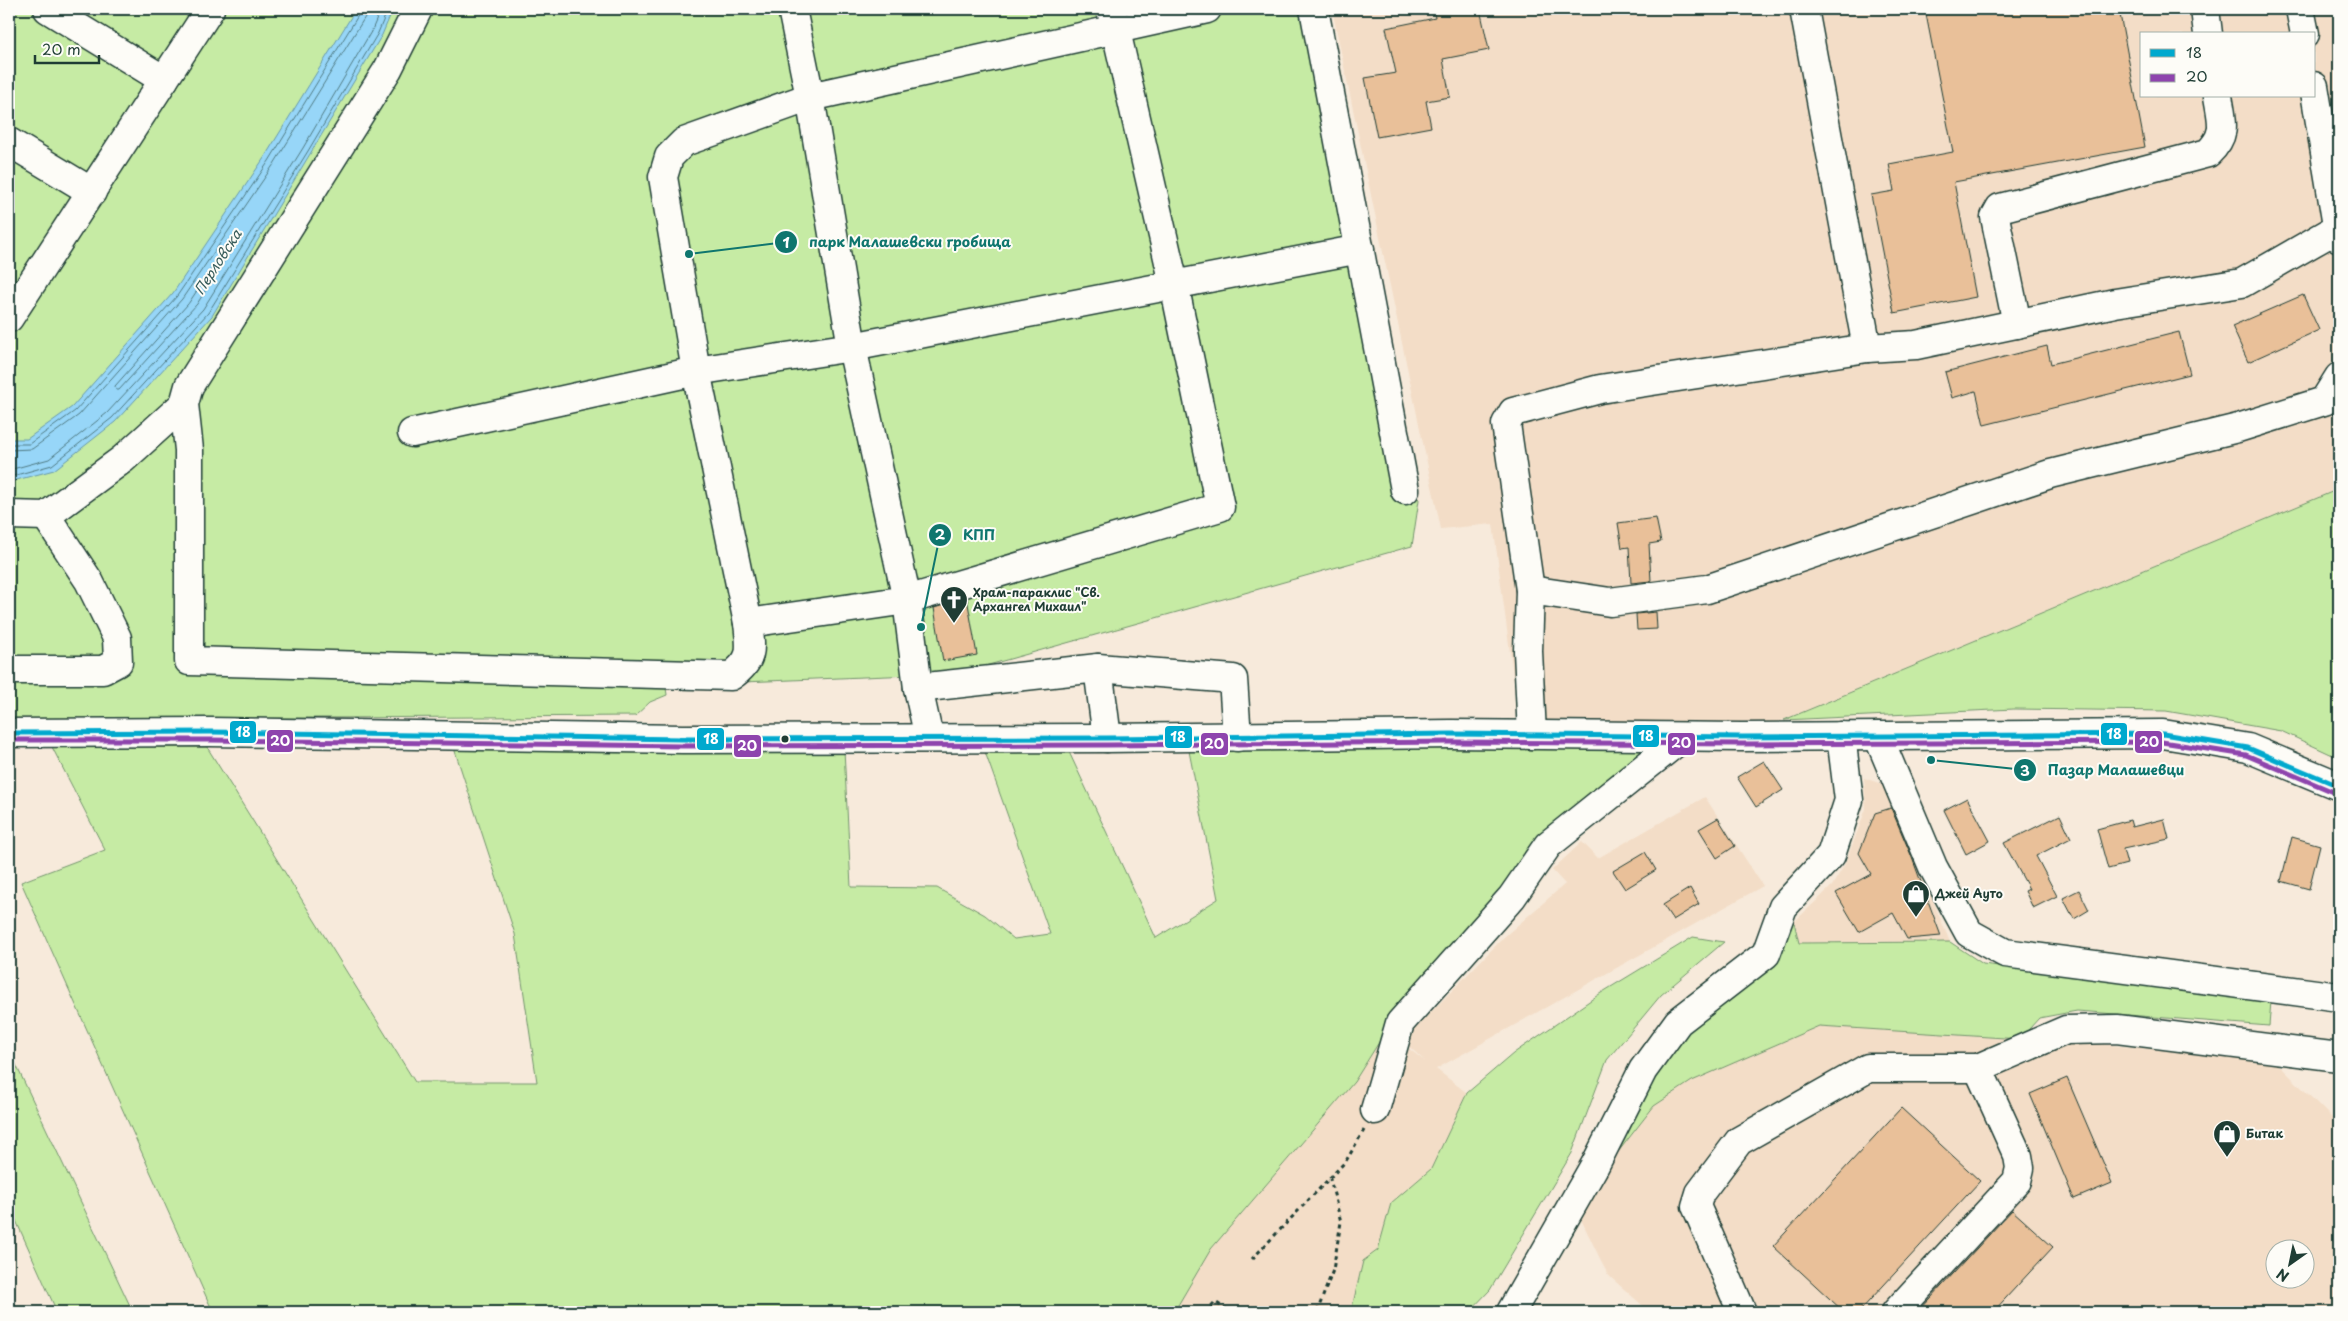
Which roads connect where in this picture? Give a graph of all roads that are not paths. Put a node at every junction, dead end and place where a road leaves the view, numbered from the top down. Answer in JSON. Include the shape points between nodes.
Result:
{"nodes":[{"id":1,"x":48,"y":9,"type":"edge"},
{"id":2,"x":210,"y":9,"type":"edge"},
{"id":3,"x":418,"y":9,"type":"edge"},
{"id":4,"x":792,"y":9,"type":"edge"},
{"id":5,"x":1207,"y":9,"type":"edge"},
{"id":6,"x":1314,"y":9,"type":"edge"},
{"id":7,"x":1804,"y":9,"type":"edge"},
{"id":8,"x":2204,"y":9,"type":"edge"},
{"id":9,"x":2300,"y":9,"type":"edge"},
{"id":10,"x":1113,"y":19,"type":"edge"},
{"id":11,"x":2208,"y":32,"type":"edge"},
{"id":12,"x":2304,"y":32,"type":"edge"},
{"id":13,"x":164,"y":80,"type":"junction"},
{"id":14,"x":810,"y":97,"type":"junction"},
{"id":15,"x":2218,"y":98,"type":"edge"},
{"id":16,"x":2316,"y":98,"type":"edge"},
{"id":17,"x":11,"y":145,"type":"edge"},
{"id":18,"x":92,"y":192,"type":"junction"},
{"id":19,"x":2339,"y":233,"type":"edge"},
{"id":20,"x":1360,"y":250,"type":"junction"},
{"id":21,"x":1174,"y":284,"type":"junction"},
{"id":22,"x":9,"y":318,"type":"edge"},
{"id":23,"x":2017,"y":324,"type":"junction"},
{"id":24,"x":852,"y":347,"type":"junction"},
{"id":25,"x":1867,"y":348,"type":"junction"},
{"id":26,"x":696,"y":371,"type":"junction"},
{"id":27,"x":2339,"y":377,"type":"edge"},
{"id":28,"x":184,"y":404,"type":"junction"},
{"id":29,"x":412,"y":432,"type":"dead end"},
{"id":30,"x":1405,"y":490,"type":"dead end"},
{"id":31,"x":9,"y":515,"type":"edge"},
{"id":32,"x":46,"y":516,"type":"junction"},
{"id":33,"x":1530,"y":590,"type":"junction"},
{"id":34,"x":907,"y":600,"type":"junction"},
{"id":35,"x":748,"y":623,"type":"junction"},
{"id":36,"x":1098,"y":668,"type":"junction"},
{"id":37,"x":9,"y":670,"type":"edge"},
{"id":38,"x":918,"y":688,"type":"junction"},
{"id":39,"x":9,"y":734,"type":"edge"},
{"id":40,"x":1532,"y":735,"type":"junction"},
{"id":41,"x":1683,"y":736,"type":"junction"},
{"id":42,"x":1841,"y":736,"type":"junction"},
{"id":43,"x":1878,"y":736,"type":"junction"},
{"id":44,"x":1237,"y":737,"type":"junction"},
{"id":45,"x":929,"y":738,"type":"junction"},
{"id":46,"x":1108,"y":738,"type":"junction"},
{"id":47,"x":2339,"y":786,"type":"edge"},
{"id":48,"x":2339,"y":997,"type":"edge"},
{"id":49,"x":2339,"y":1057,"type":"edge"},
{"id":50,"x":1978,"y":1068,"type":"junction"},
{"id":51,"x":1375,"y":1110,"type":"road end"},
{"id":52,"x":1510,"y":1312,"type":"edge"},
{"id":53,"x":1742,"y":1312,"type":"edge"},
{"id":54,"x":1896,"y":1312,"type":"edge"}],
"edges":[{"from":1,"to":13,"type":"street"},
{"from":2,"to":13,"type":"street"},
{"from":3,"to":28,"type":"street","via":[[382,78],[189,386]]},
{"from":4,"to":14,"type":"street"},
{"from":5,"to":10,"type":"street"},
{"from":6,"to":20,"type":"street"},
{"from":7,"to":25,"type":"street"},
{"from":8,"to":11,"type":"street"},
{"from":9,"to":12,"type":"street"},
{"from":10,"to":14,"type":"street"},
{"from":10,"to":21,"type":"street"},
{"from":13,"to":18,"type":"street"},
{"from":14,"to":24,"type":"street"},
{"from":14,"to":26,"type":"street","via":[[684,142],[669,157],[663,177]]},
{"from":15,"to":23,"type":"street","via":[[2223,129],[2218,143],[2208,153],[2000,208],[1996,212]]},
{"from":16,"to":19,"type":"street"},
{"from":17,"to":18,"type":"street"},
{"from":18,"to":22,"type":"street"},
{"from":19,"to":23,"type":"street","via":[[2242,283],[2115,303]]},
{"from":20,"to":21,"type":"street"},
{"from":20,"to":30,"type":"street"},
{"from":21,"to":24,"type":"street"},
{"from":21,"to":34,"type":"street","via":[[1220,507]]},
{"from":23,"to":25,"type":"street","via":[[1916,345]]},
{"from":24,"to":26,"type":"street"},
{"from":24,"to":34,"type":"street"},
{"from":25,"to":33,"type":"street","via":[[1600,389],[1513,412],[1506,424]]},
{"from":26,"to":29,"type":"street"},
{"from":26,"to":35,"type":"street"},
{"from":27,"to":33,"type":"street","via":[[2324,401],[2238,428],[2050,474],[1707,589],[1610,602]]},
{"from":28,"to":32,"type":"street","via":[[123,459]]},
{"from":28,"to":35,"type":"street","via":[[190,450],[189,661],[731,676],[744,667],[751,650]]},
{"from":31,"to":32,"type":"street"},
{"from":32,"to":37,"type":"street","via":[[88,581],[117,638],[118,662],[103,670]]},
{"from":33,"to":40,"type":"street","via":[[1528,650]]},
{"from":34,"to":35,"type":"street"},
{"from":34,"to":38,"type":"street"},
{"from":36,"to":38,"type":"street"},
{"from":36,"to":44,"type":"street","via":[[1233,679]]},
{"from":36,"to":46,"type":"street"},
{"from":38,"to":45,"type":"street"},
{"from":39,"to":45,"type":"street","via":[[210,732],[683,739]]},
{"from":40,"to":41,"type":"street"},
{"from":40,"to":44,"type":"street"},
{"from":41,"to":42,"type":"street"},
{"from":41,"to":51,"type":"street","via":[[1548,845],[1512,897],[1400,1023]]},
{"from":42,"to":43,"type":"street"},
{"from":42,"to":52,"type":"street","via":[[1849,800],[1831,855],[1783,907],[1766,954],[1678,1022],[1643,1070],[1595,1165]]},
{"from":43,"to":47,"type":"street","via":[[2163,734],[2248,748]]},
{"from":43,"to":48,"type":"street","via":[[1933,867],[1969,932],[2005,953]]},
{"from":44,"to":46,"type":"street"},
{"from":45,"to":46,"type":"street"},
{"from":49,"to":50,"type":"street","via":[[2117,1029],[2066,1030]]},
{"from":50,"to":53,"type":"street","via":[[1868,1068],[1739,1141],[1700,1193],[1696,1206]]},
{"from":50,"to":54,"type":"street","via":[[2018,1156],[2017,1181]]}]}
